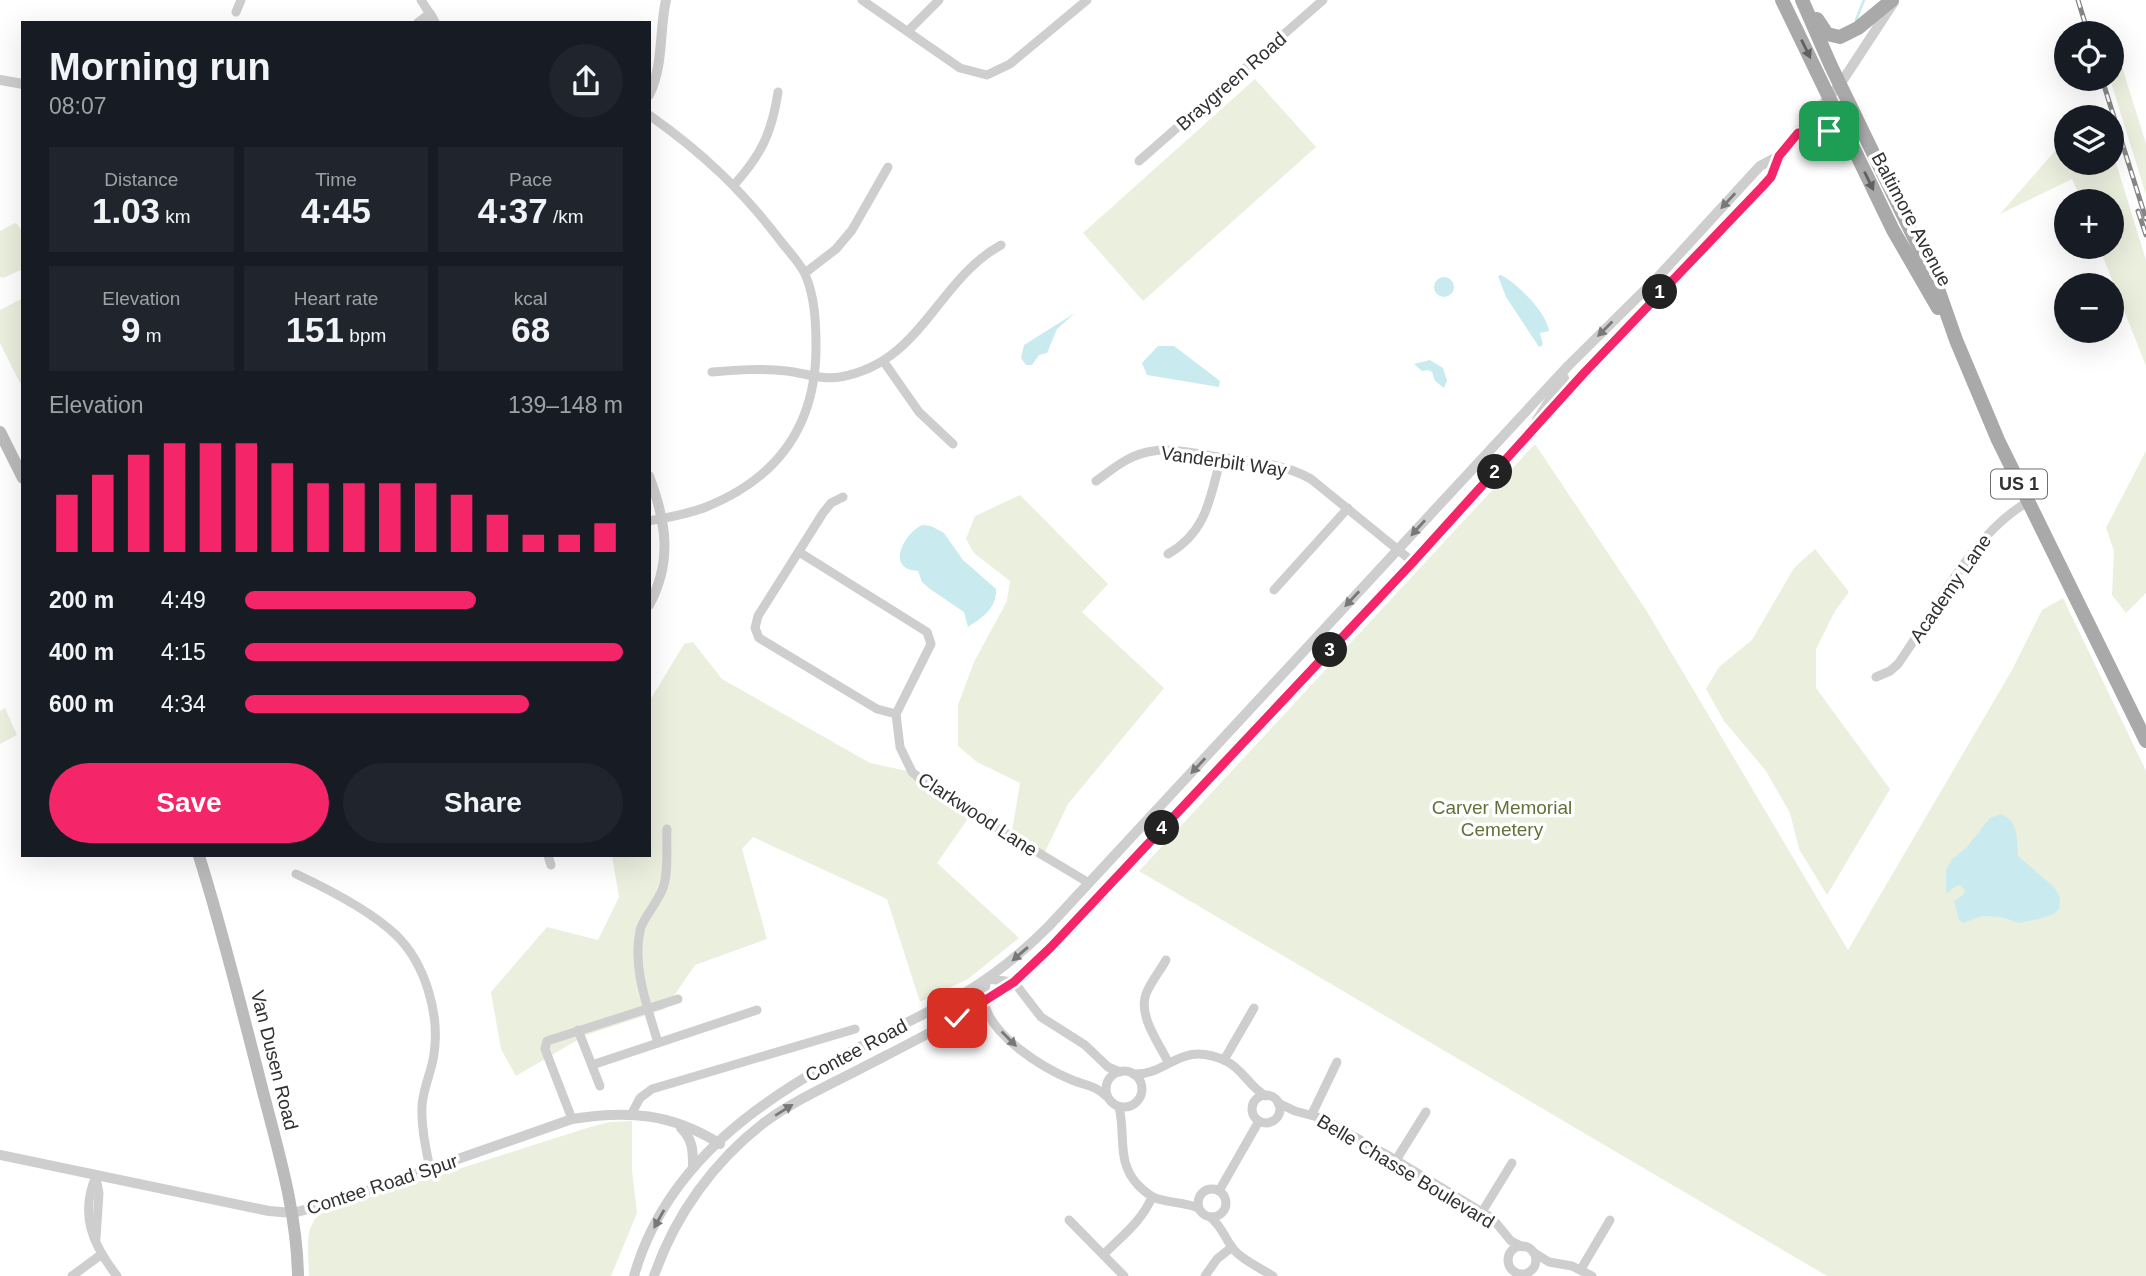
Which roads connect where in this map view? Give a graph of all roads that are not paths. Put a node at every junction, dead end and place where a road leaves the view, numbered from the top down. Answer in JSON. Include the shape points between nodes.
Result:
{"nodes":[{"id":1,"x":241,"y":0,"type":"edge"},
{"id":2,"x":421,"y":0,"type":"edge"},
{"id":3,"x":666,"y":0,"type":"edge"},
{"id":4,"x":862,"y":0,"type":"edge"},
{"id":5,"x":939,"y":0,"type":"edge"},
{"id":6,"x":1087,"y":0,"type":"edge"},
{"id":7,"x":1323,"y":0,"type":"edge"},
{"id":8,"x":1782,"y":0,"type":"edge"},
{"id":9,"x":1804,"y":0,"type":"edge"},
{"id":10,"x":1894,"y":0,"type":"edge"},
{"id":11,"x":236,"y":12,"type":"dead end"},
{"id":12,"x":433,"y":18,"type":"edge"},
{"id":13,"x":908,"y":31,"type":"junction"},
{"id":14,"x":0,"y":80,"type":"edge"},
{"id":15,"x":1841,"y":83,"type":"junction"},
{"id":16,"x":21,"y":84,"type":"edge"},
{"id":17,"x":651,"y":90,"type":"edge"},
{"id":18,"x":778,"y":92,"type":"dead end"},
{"id":19,"x":1829,"y":97,"type":"junction"},
{"id":20,"x":651,"y":116,"type":"edge"},
{"id":21,"x":1798,"y":133,"type":"junction"},
{"id":22,"x":1849,"y":139,"type":"junction"},
{"id":23,"x":1779,"y":156,"type":"junction"},
{"id":24,"x":1139,"y":161,"type":"dead end"},
{"id":25,"x":888,"y":167,"type":"dead end"},
{"id":26,"x":734,"y":186,"type":"junction"},
{"id":27,"x":1001,"y":245,"type":"dead end"},
{"id":28,"x":805,"y":273,"type":"junction"},
{"id":29,"x":1955,"y":340,"type":"junction"},
{"id":30,"x":884,"y":362,"type":"junction"},
{"id":31,"x":1568,"y":366,"type":"junction"},
{"id":32,"x":712,"y":372,"type":"dead end"},
{"id":33,"x":816,"y":377,"type":"junction"},
{"id":34,"x":1526,"y":413,"type":"junction"},
{"id":35,"x":1537,"y":427,"type":"junction"},
{"id":36,"x":0,"y":432,"type":"edge"},
{"id":37,"x":953,"y":444,"type":"dead end"},
{"id":38,"x":1221,"y":457,"type":"junction"},
{"id":39,"x":21,"y":474,"type":"edge"},
{"id":40,"x":1096,"y":481,"type":"dead end"},
{"id":41,"x":651,"y":482,"type":"edge"},
{"id":42,"x":1482,"y":486,"type":"junction"},
{"id":43,"x":843,"y":497,"type":"dead end"},
{"id":44,"x":2028,"y":502,"type":"junction"},
{"id":45,"x":1348,"y":508,"type":"junction"},
{"id":46,"x":664,"y":518,"type":"junction"},
{"id":47,"x":651,"y":521,"type":"edge"},
{"id":48,"x":1399,"y":549,"type":"junction"},
{"id":49,"x":799,"y":552,"type":"junction"},
{"id":50,"x":1168,"y":554,"type":"dead end"},
{"id":51,"x":1413,"y":562,"type":"junction"},
{"id":52,"x":1274,"y":590,"type":"dead end"},
{"id":53,"x":651,"y":601,"type":"edge"},
{"id":54,"x":1876,"y":677,"type":"dead end"},
{"id":55,"x":896,"y":714,"type":"junction"},
{"id":56,"x":2146,"y":741,"type":"edge"},
{"id":57,"x":667,"y":829,"type":"dead end"},
{"id":58,"x":199,"y":857,"type":"edge"},
{"id":59,"x":296,"y":874,"type":"dead end"},
{"id":60,"x":1089,"y":883,"type":"junction"},
{"id":61,"x":1166,"y":960,"type":"dead end"},
{"id":62,"x":987,"y":979,"type":"junction"},
{"id":63,"x":1014,"y":982,"type":"junction"},
{"id":64,"x":678,"y":999,"type":"dead end"},
{"id":65,"x":984,"y":1001,"type":"junction"},
{"id":66,"x":648,"y":1008,"type":"junction"},
{"id":67,"x":1254,"y":1008,"type":"dead end"},
{"id":68,"x":757,"y":1010,"type":"dead end"},
{"id":69,"x":855,"y":1029,"type":"dead end"},
{"id":70,"x":579,"y":1030,"type":"junction"},
{"id":71,"x":658,"y":1043,"type":"junction"},
{"id":72,"x":1224,"y":1060,"type":"junction"},
{"id":73,"x":1168,"y":1062,"type":"junction"},
{"id":74,"x":1337,"y":1062,"type":"dead end"},
{"id":75,"x":592,"y":1065,"type":"junction"},
{"id":76,"x":1156,"y":1069,"type":"junction"},
{"id":77,"x":1120,"y":1072,"type":"junction"},
{"id":78,"x":1133,"y":1074,"type":"junction"},
{"id":79,"x":600,"y":1086,"type":"dead end"},
{"id":80,"x":1253,"y":1087,"type":"junction"},
{"id":81,"x":1142,"y":1088,"type":"junction"},
{"id":82,"x":1107,"y":1096,"type":"junction"},
{"id":83,"x":1266,"y":1096,"type":"junction"},
{"id":84,"x":1255,"y":1102,"type":"junction"},
{"id":85,"x":1278,"y":1103,"type":"junction"},
{"id":86,"x":1123,"y":1107,"type":"junction"},
{"id":87,"x":1295,"y":1111,"type":"junction"},
{"id":88,"x":1426,"y":1112,"type":"dead end"},
{"id":89,"x":632,"y":1113,"type":"junction"},
{"id":90,"x":1311,"y":1114,"type":"junction"},
{"id":91,"x":1278,"y":1117,"type":"junction"},
{"id":92,"x":572,"y":1119,"type":"junction"},
{"id":93,"x":1259,"y":1121,"type":"junction"},
{"id":94,"x":675,"y":1122,"type":"junction"},
{"id":95,"x":716,"y":1142,"type":"junction"},
{"id":96,"x":730,"y":1152,"type":"junction"},
{"id":97,"x":0,"y":1155,"type":"edge"},
{"id":98,"x":1396,"y":1160,"type":"junction"},
{"id":99,"x":1512,"y":1163,"type":"dead end"},
{"id":100,"x":693,"y":1167,"type":"junction"},
{"id":101,"x":430,"y":1169,"type":"junction"},
{"id":102,"x":96,"y":1177,"type":"junction"},
{"id":103,"x":1219,"y":1191,"type":"junction"},
{"id":104,"x":1152,"y":1196,"type":"junction"},
{"id":105,"x":1199,"y":1196,"type":"junction"},
{"id":106,"x":1185,"y":1204,"type":"junction"},
{"id":107,"x":1198,"y":1208,"type":"junction"},
{"id":108,"x":1482,"y":1212,"type":"junction"},
{"id":109,"x":293,"y":1213,"type":"junction"},
{"id":110,"x":1222,"y":1213,"type":"junction"},
{"id":111,"x":1210,"y":1217,"type":"junction"},
{"id":112,"x":1069,"y":1220,"type":"dead end"},
{"id":113,"x":1610,"y":1220,"type":"dead end"},
{"id":114,"x":1221,"y":1227,"type":"junction"},
{"id":115,"x":1511,"y":1241,"type":"junction"},
{"id":116,"x":1232,"y":1247,"type":"junction"},
{"id":117,"x":1523,"y":1247,"type":"junction"},
{"id":118,"x":1532,"y":1251,"type":"junction"},
{"id":119,"x":102,"y":1254,"type":"junction"},
{"id":120,"x":1104,"y":1254,"type":"junction"},
{"id":121,"x":1509,"y":1254,"type":"junction"},
{"id":122,"x":1549,"y":1262,"type":"junction"},
{"id":123,"x":1533,"y":1269,"type":"junction"},
{"id":124,"x":1581,"y":1269,"type":"junction"},
{"id":125,"x":114,"y":1275,"type":"edge"},
{"id":126,"x":72,"y":1276,"type":"edge"},
{"id":127,"x":298,"y":1276,"type":"edge"},
{"id":128,"x":634,"y":1276,"type":"edge"},
{"id":129,"x":654,"y":1276,"type":"edge"},
{"id":130,"x":1124,"y":1276,"type":"edge"},
{"id":131,"x":1205,"y":1276,"type":"edge"},
{"id":132,"x":1273,"y":1276,"type":"edge"},
{"id":133,"x":1592,"y":1276,"type":"edge"}],
"edges":[{"from":1,"to":11,"type":"street"},
{"from":2,"to":12,"type":"street"},
{"from":3,"to":17,"type":"street"},
{"from":4,"to":13,"type":"street"},
{"from":5,"to":13,"type":"street"},
{"from":6,"to":13,"type":"street","via":[[1010,64],[991,74],[960,68]]},
{"from":7,"to":24,"type":"street","name":"Braygreen Road"},
{"from":8,"to":19,"type":"main road","name":"Baltimore Avenue","number":"US 1","one_way":true},
{"from":9,"to":10,"type":"main road","via":[[1822,29],[1840,37]]},
{"from":9,"to":15,"type":"main road","name":"Baltimore Avenue","number":"US 1"},
{"from":10,"to":15,"type":"street","name":"Contee Road"},
{"from":14,"to":16,"type":"street"},
{"from":15,"to":19,"type":"street","name":"Contee Road"},
{"from":15,"to":29,"type":"main road","name":"Baltimore Avenue","number":"US 1","via":[[1936,283]]},
{"from":18,"to":26,"type":"street","via":[[765,144]]},
{"from":19,"to":21,"type":"street","name":"Contee Road"},
{"from":19,"to":22,"type":"main road","name":"Baltimore Avenue","number":"US 1"},
{"from":20,"to":26,"type":"street","via":[[691,144]]},
{"from":21,"to":22,"type":"main road","via":[[1829,131]]},
{"from":21,"to":23,"type":"street","name":"Contee Road"},
{"from":22,"to":29,"type":"main road","name":"Baltimore Avenue","number":"US 1","one_way":true,"via":[[1893,230]]},
{"from":23,"to":31,"type":"street","name":"Contee Road","one_way":true,"via":[[1760,166]]},
{"from":23,"to":35,"type":"street","name":"Contee Road","via":[[1771,177]]},
{"from":25,"to":28,"type":"street","via":[[852,230]]},
{"from":26,"to":28,"type":"street"},
{"from":27,"to":30,"type":"street","via":[[961,275],[923,326]]},
{"from":28,"to":33,"type":"street","via":[[816,317]]},
{"from":29,"to":44,"type":"main road","name":"Baltimore Avenue","number":"US 1"},
{"from":30,"to":33,"type":"street","via":[[838,377]]},
{"from":30,"to":37,"type":"street","via":[[919,412]]},
{"from":31,"to":34,"type":"street","name":"Contee Road"},
{"from":31,"to":35,"type":"street","via":[[1538,417]]},
{"from":32,"to":33,"type":"street","via":[[750,369]]},
{"from":33,"to":46,"type":"street","via":[[793,439],[772,466],[746,488],[715,503]]},
{"from":34,"to":42,"type":"street","via":[[1526,428],[1489,470]]},
{"from":34,"to":48,"type":"street","name":"Contee Road","one_way":true},
{"from":35,"to":42,"type":"street","name":"Contee Road"},
{"from":36,"to":39,"type":"main road"},
{"from":38,"to":40,"type":"street","name":"Vanderbilt Way","via":[[1152,451],[1121,463]]},
{"from":38,"to":45,"type":"street","name":"Vanderbilt Way","via":[[1297,471]]},
{"from":38,"to":50,"type":"street","via":[[1200,525],[1192,537]]},
{"from":41,"to":46,"type":"street"},
{"from":42,"to":51,"type":"street","name":"Contee Road"},
{"from":43,"to":49,"type":"street","via":[[831,503]]},
{"from":44,"to":54,"type":"street","name":"Academy Lane","via":[[1994,526],[1898,664]]},
{"from":44,"to":56,"type":"main road","name":"Baltimore Avenue","number":"US 1"},
{"from":45,"to":48,"type":"street","name":"Vanderbilt Way"},
{"from":45,"to":52,"type":"street"},
{"from":46,"to":47,"type":"street"},
{"from":46,"to":53,"type":"street","via":[[665,557]]},
{"from":48,"to":51,"type":"street","name":"Vanderbilt Way"},
{"from":48,"to":60,"type":"street","name":"Contee Road","one_way":true},
{"from":49,"to":55,"type":"street","via":[[927,632],[931,644]]},
{"from":49,"to":55,"type":"street","via":[[758,616],[755,628],[759,638],[877,709]]},
{"from":51,"to":63,"type":"street","name":"Contee Road"},
{"from":55,"to":60,"type":"street","name":"Clarkwood Lane","via":[[900,747],[912,772],[934,790]]},
{"from":57,"to":66,"type":"street","via":[[664,885],[638,939]]},
{"from":58,"to":109,"type":"main road","name":"Van Dusen Road"},
{"from":59,"to":101,"type":"street","via":[[396,935],[416,961],[434,1019],[435,1052],[422,1105]]},
{"from":60,"to":62,"type":"street","name":"Contee Road","one_way":true,"via":[[1025,950]]},
{"from":61,"to":73,"type":"street","via":[[1146,994],[1144,1008]]},
{"from":62,"to":63,"type":"street"},
{"from":62,"to":65,"type":"street"},
{"from":62,"to":95,"type":"street","name":"Contee Road","via":[[800,1080]]},
{"from":63,"to":65,"type":"street","name":"Contee Road"},
{"from":63,"to":77,"type":"street","via":[[1041,1017]]},
{"from":64,"to":66,"type":"street"},
{"from":65,"to":82,"type":"street","one_way":true,"via":[[999,1028],[1024,1053]]},
{"from":96,"to":65,"type":"street","name":"Contee Road","one_way":true,"via":[[767,1121],[813,1093]]},
{"from":66,"to":70,"type":"street"},
{"from":66,"to":71,"type":"street"},
{"from":67,"to":72,"type":"street"},
{"from":68,"to":71,"type":"street"},
{"from":69,"to":89,"type":"street","name":"Contee Road","via":[[652,1089]]},
{"from":70,"to":75,"type":"street"},
{"from":70,"to":92,"type":"street","via":[[547,1041],[545,1049]]},
{"from":71,"to":75,"type":"street"},
{"from":72,"to":73,"type":"street","via":[[1194,1053]]},
{"from":72,"to":80,"type":"street","name":"Belle Chasse Boulevard"},
{"from":73,"to":76,"type":"street"},
{"from":74,"to":90,"type":"street"},
{"from":75,"to":79,"type":"street"},
{"from":76,"to":78,"type":"street"},
{"from":76,"to":81,"type":"street"},
{"from":77,"to":78,"type":"street"},
{"from":77,"to":82,"type":"street","via":[[1106,1083]]},
{"from":78,"to":81,"type":"street"},
{"from":80,"to":83,"type":"street","name":"Belle Chasse Boulevard"},
{"from":80,"to":84,"type":"street"},
{"from":81,"to":86,"type":"street","via":[[1136,1103]]},
{"from":82,"to":86,"type":"street"},
{"from":83,"to":84,"type":"street"},
{"from":83,"to":85,"type":"street","name":"Belle Chasse Boulevard"},
{"from":84,"to":93,"type":"street","via":[[1253,1113]]},
{"from":85,"to":87,"type":"street","name":"Belle Chasse Boulevard"},
{"from":85,"to":91,"type":"street"},
{"from":86,"to":104,"type":"street","via":[[1121,1143],[1126,1170]]},
{"from":87,"to":90,"type":"street","name":"Belle Chasse Boulevard"},
{"from":87,"to":91,"type":"street","name":"Belle Chasse Boulevard"},
{"from":88,"to":98,"type":"street"},
{"from":89,"to":92,"type":"street","name":"Contee Road Spur"},
{"from":89,"to":94,"type":"street","name":"Contee Road Spur"},
{"from":90,"to":98,"type":"street","name":"Belle Chasse Boulevard"},
{"from":91,"to":93,"type":"street","name":"Belle Chasse Boulevard"},
{"from":92,"to":101,"type":"street","name":"Contee Road Spur"},
{"from":93,"to":103,"type":"street"},
{"from":94,"to":95,"type":"street","name":"Contee Road Spur"},
{"from":94,"to":100,"type":"street","via":[[689,1136]]},
{"from":95,"to":96,"type":"street","name":"Contee Road Spur"},
{"from":95,"to":100,"type":"street","name":"Contee Road"},
{"from":96,"to":129,"type":"street","name":"Contee Road","via":[[687,1208]]},
{"from":97,"to":102,"type":"street","name":"Contee Road Spur"},
{"from":98,"to":108,"type":"street","name":"Belle Chasse Boulevard"},
{"from":99,"to":108,"type":"street"},
{"from":100,"to":128,"type":"street","name":"Contee Road","one_way":true,"via":[[668,1201]]},
{"from":101,"to":109,"type":"street","name":"Contee Road Spur"},
{"from":102,"to":109,"type":"street","name":"Contee Road Spur"},
{"from":102,"to":119,"type":"street","via":[[88,1213],[90,1231]]},
{"from":103,"to":105,"type":"street","via":[[1210,1189]]},
{"from":103,"to":110,"type":"street","via":[[1226,1201]]},
{"from":104,"to":106,"type":"street"},
{"from":104,"to":120,"type":"street","via":[[1136,1223]]},
{"from":105,"to":106,"type":"street"},
{"from":105,"to":107,"type":"street"},
{"from":106,"to":107,"type":"street"},
{"from":107,"to":111,"type":"street"},
{"from":108,"to":115,"type":"street","name":"Belle Chasse Boulevard"},
{"from":109,"to":127,"type":"main road","name":"Van Dusen Road"},
{"from":110,"to":111,"type":"street"},
{"from":110,"to":114,"type":"street"},
{"from":111,"to":114,"type":"street"},
{"from":112,"to":120,"type":"street"},
{"from":113,"to":124,"type":"street"},
{"from":114,"to":116,"type":"street"},
{"from":115,"to":117,"type":"street","name":"Belle Chasse Boulevard"},
{"from":115,"to":121,"type":"street","name":"Belle Chasse Boulevard"},
{"from":116,"to":131,"type":"street"},
{"from":116,"to":132,"type":"street"},
{"from":117,"to":118,"type":"street","name":"Belle Chasse Boulevard"},
{"from":117,"to":121,"type":"street"},
{"from":118,"to":122,"type":"street","name":"Belle Chasse Boulevard"},
{"from":118,"to":123,"type":"street","via":[[1536,1258]]},
{"from":119,"to":125,"type":"street"},
{"from":119,"to":126,"type":"street"},
{"from":120,"to":130,"type":"street"},
{"from":121,"to":123,"type":"street","name":"Belle Chasse Boulevard","via":[[1507,1270],[1521,1274]]},
{"from":122,"to":123,"type":"street","name":"Belle Chasse Boulevard"},
{"from":122,"to":124,"type":"street","name":"Belle Chasse Boulevard"},
{"from":124,"to":133,"type":"street","name":"Belle Chasse Boulevard"}]}
